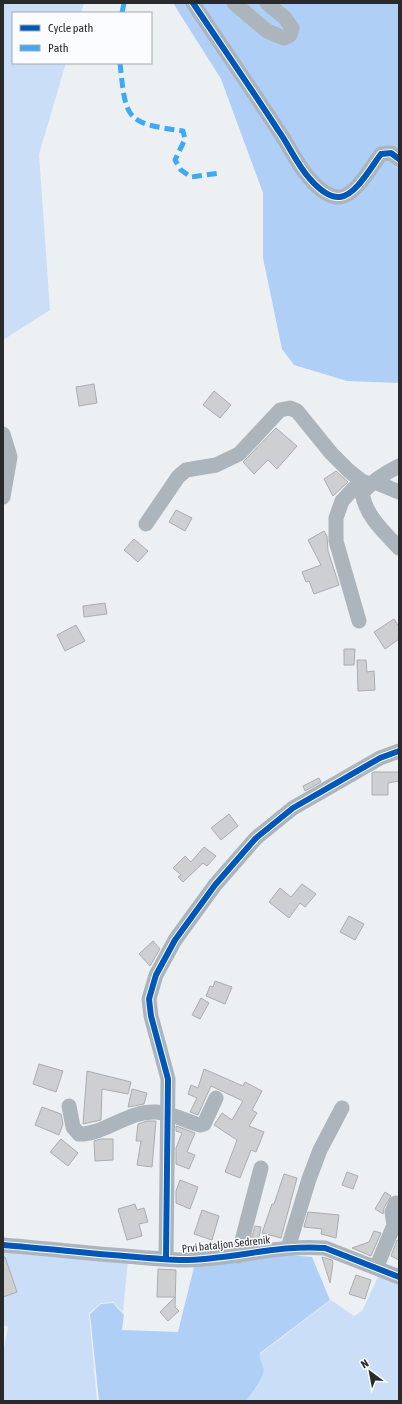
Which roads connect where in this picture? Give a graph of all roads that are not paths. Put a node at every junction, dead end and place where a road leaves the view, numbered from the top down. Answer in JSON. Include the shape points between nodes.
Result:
{"nodes":[{"id":1,"x":193,"y":3,"type":"edge"},
{"id":2,"x":234,"y":3,"type":"edge"},
{"id":3,"x":267,"y":3,"type":"edge"},
{"id":4,"x":399,"y":159,"type":"edge"},
{"id":5,"x":3,"y":434,"type":"edge"},
{"id":6,"x":399,"y":466,"type":"edge"},
{"id":7,"x":369,"y":483,"type":"junction"},
{"id":8,"x":399,"y":492,"type":"edge"},
{"id":9,"x":3,"y":497,"type":"edge"},
{"id":10,"x":146,"y":524,"type":"dead end"},
{"id":11,"x":399,"y":548,"type":"edge"},
{"id":12,"x":359,"y":621,"type":"dead end"},
{"id":13,"x":399,"y":751,"type":"edge"},
{"id":14,"x":216,"y":1098,"type":"dead end"},
{"id":15,"x":69,"y":1106,"type":"dead end"},
{"id":16,"x":342,"y":1108,"type":"dead end"},
{"id":17,"x":167,"y":1113,"type":"junction"},
{"id":18,"x":260,"y":1168,"type":"dead end"},
{"id":19,"x":396,"y":1203,"type":"dead end"},
{"id":20,"x":3,"y":1245,"type":"edge"},
{"id":21,"x":288,"y":1248,"type":"junction"},
{"id":22,"x":238,"y":1256,"type":"junction"},
{"id":23,"x":166,"y":1258,"type":"junction"},
{"id":24,"x":376,"y":1268,"type":"junction"},
{"id":25,"x":399,"y":1277,"type":"edge"}],
"edges":[{"from":1,"to":4,"type":"street","via":[[308,177],[320,189],[330,196],[348,195],[381,154],[391,153]]},
{"from":2,"to":3,"type":"street","via":[[273,34],[284,38],[290,35],[292,28],[285,18]]},
{"from":5,"to":9,"type":"street","via":[[10,457]]},
{"from":6,"to":7,"type":"street"},
{"from":7,"to":8,"type":"street"},
{"from":7,"to":10,"type":"street","via":[[349,471],[297,411],[290,408],[280,410],[239,454],[216,465],[186,470],[178,477]]},
{"from":7,"to":11,"type":"street","via":[[362,493],[364,506],[382,531]]},
{"from":7,"to":12,"type":"street","via":[[353,489],[342,501],[336,518],[336,541]]},
{"from":13,"to":17,"type":"street","via":[[380,758],[275,821],[256,838],[215,885],[175,940],[152,984],[149,998],[151,1016],[168,1079]]},
{"from":14,"to":17,"type":"street","via":[[204,1124],[200,1125]]},
{"from":15,"to":17,"type":"street","via":[[74,1127],[79,1134],[88,1134],[141,1115]]},
{"from":16,"to":21,"type":"street","via":[[320,1150]]},
{"from":17,"to":23,"type":"street"},
{"from":18,"to":22,"type":"street","name":"Prvi bataljon Sedrenik"},
{"from":19,"to":24,"type":"street","via":[[392,1212],[394,1225]]},
{"from":20,"to":23,"type":"street","name":"Prvi bataljon Sedrenik"},
{"from":21,"to":22,"type":"street","name":"Prvi bataljon Sedrenik"},
{"from":21,"to":24,"type":"street","name":"Prvi bataljon Sedrenik","via":[[325,1248]]},
{"from":22,"to":23,"type":"street","name":"Prvi bataljon Sedrenik","via":[[179,1260]]},
{"from":24,"to":25,"type":"street","name":"Prvi bataljon Sedrenik"}]}
